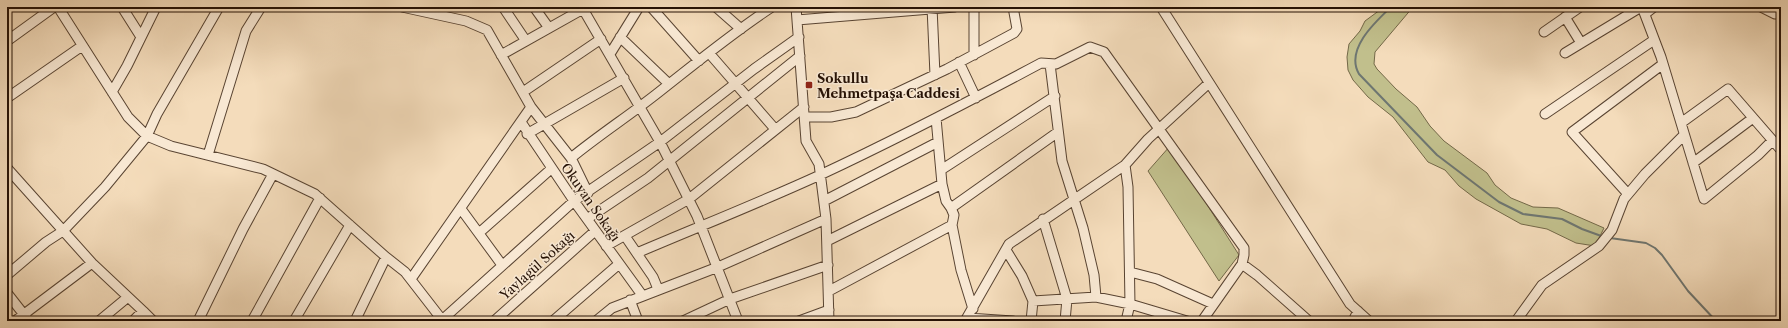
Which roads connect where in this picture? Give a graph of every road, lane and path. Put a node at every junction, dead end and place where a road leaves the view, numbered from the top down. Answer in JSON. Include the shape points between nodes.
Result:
{"nodes":[{"id":1,"x":54,"y":7,"type":"edge"},
{"id":2,"x":58,"y":7,"type":"edge"},
{"id":3,"x":122,"y":7,"type":"edge"},
{"id":4,"x":156,"y":7,"type":"edge"},
{"id":5,"x":219,"y":7,"type":"edge"},
{"id":6,"x":261,"y":7,"type":"edge"},
{"id":7,"x":402,"y":7,"type":"edge"},
{"id":8,"x":503,"y":7,"type":"edge"},
{"id":9,"x":534,"y":7,"type":"edge"},
{"id":10,"x":639,"y":7,"type":"edge"},
{"id":11,"x":651,"y":7,"type":"edge"},
{"id":12,"x":716,"y":7,"type":"edge"},
{"id":13,"x":772,"y":7,"type":"edge"},
{"id":14,"x":796,"y":7,"type":"edge"},
{"id":15,"x":955,"y":7,"type":"edge"},
{"id":16,"x":974,"y":7,"type":"edge"},
{"id":17,"x":1013,"y":7,"type":"edge"},
{"id":18,"x":1161,"y":7,"type":"edge"},
{"id":19,"x":1580,"y":7,"type":"edge"},
{"id":20,"x":1654,"y":7,"type":"edge"},
{"id":21,"x":1761,"y":7,"type":"edge"},
{"id":22,"x":583,"y":8,"type":"edge"},
{"id":23,"x":932,"y":8,"type":"edge"},
{"id":24,"x":1643,"y":9,"type":"edge"},
{"id":25,"x":1775,"y":14,"type":"dead end"},
{"id":26,"x":1565,"y":17,"type":"junction"},
{"id":27,"x":797,"y":20,"type":"junction"},
{"id":28,"x":550,"y":28,"type":"junction"},
{"id":29,"x":741,"y":29,"type":"junction"},
{"id":30,"x":1544,"y":32,"type":"dead end"},
{"id":31,"x":141,"y":36,"type":"junction"},
{"id":32,"x":620,"y":36,"type":"junction"},
{"id":33,"x":799,"y":38,"type":"junction"},
{"id":34,"x":601,"y":39,"type":"junction"},
{"id":35,"x":1654,"y":40,"type":"junction"},
{"id":36,"x":7,"y":41,"type":"edge"},
{"id":37,"x":526,"y":41,"type":"junction"},
{"id":38,"x":1581,"y":43,"type":"junction"},
{"id":39,"x":82,"y":46,"type":"junction"},
{"id":40,"x":709,"y":53,"type":"junction"},
{"id":41,"x":1565,"y":53,"type":"dead end"},
{"id":42,"x":610,"y":54,"type":"junction"},
{"id":43,"x":501,"y":55,"type":"junction"},
{"id":44,"x":974,"y":55,"type":"junction"},
{"id":45,"x":800,"y":56,"type":"junction"},
{"id":46,"x":698,"y":62,"type":"junction"},
{"id":47,"x":959,"y":62,"type":"junction"},
{"id":48,"x":1050,"y":64,"type":"junction"},
{"id":49,"x":1663,"y":64,"type":"junction"},
{"id":50,"x":935,"y":75,"type":"junction"},
{"id":51,"x":624,"y":78,"type":"junction"},
{"id":52,"x":669,"y":84,"type":"junction"},
{"id":53,"x":735,"y":84,"type":"junction"},
{"id":54,"x":1209,"y":84,"type":"junction"},
{"id":55,"x":112,"y":92,"type":"junction"},
{"id":56,"x":523,"y":92,"type":"junction"},
{"id":57,"x":1055,"y":96,"type":"junction"},
{"id":58,"x":7,"y":98,"type":"edge"},
{"id":59,"x":747,"y":98,"type":"junction"},
{"id":60,"x":976,"y":98,"type":"junction"},
{"id":61,"x":531,"y":106,"type":"junction"},
{"id":62,"x":804,"y":106,"type":"junction"},
{"id":63,"x":640,"y":107,"type":"junction"},
{"id":64,"x":1545,"y":114,"type":"dead end"},
{"id":65,"x":805,"y":117,"type":"junction"},
{"id":66,"x":936,"y":118,"type":"junction"},
{"id":67,"x":1753,"y":118,"type":"junction"},
{"id":68,"x":521,"y":122,"type":"junction"},
{"id":69,"x":545,"y":123,"type":"junction"},
{"id":70,"x":1681,"y":123,"type":"junction"},
{"id":71,"x":775,"y":129,"type":"junction"},
{"id":72,"x":1160,"y":129,"type":"junction"},
{"id":73,"x":1058,"y":132,"type":"junction"},
{"id":74,"x":527,"y":134,"type":"junction"},
{"id":75,"x":1684,"y":135,"type":"junction"},
{"id":76,"x":147,"y":136,"type":"junction"},
{"id":77,"x":1772,"y":140,"type":"junction"},
{"id":78,"x":660,"y":142,"type":"junction"},
{"id":79,"x":938,"y":142,"type":"junction"},
{"id":80,"x":1781,"y":150,"type":"edge"},
{"id":81,"x":208,"y":155,"type":"junction"},
{"id":82,"x":571,"y":158,"type":"junction"},
{"id":83,"x":669,"y":161,"type":"junction"},
{"id":84,"x":1693,"y":163,"type":"junction"},
{"id":85,"x":1125,"y":165,"type":"junction"},
{"id":86,"x":7,"y":168,"type":"edge"},
{"id":87,"x":551,"y":169,"type":"junction"},
{"id":88,"x":941,"y":170,"type":"junction"},
{"id":89,"x":273,"y":174,"type":"junction"},
{"id":90,"x":820,"y":174,"type":"junction"},
{"id":91,"x":942,"y":184,"type":"junction"},
{"id":92,"x":588,"y":193,"type":"junction"},
{"id":93,"x":1628,"y":194,"type":"junction"},
{"id":94,"x":320,"y":198,"type":"junction"},
{"id":95,"x":689,"y":199,"type":"junction"},
{"id":96,"x":1074,"y":199,"type":"junction"},
{"id":97,"x":574,"y":201,"type":"junction"},
{"id":98,"x":824,"y":201,"type":"junction"},
{"id":99,"x":951,"y":208,"type":"junction"},
{"id":100,"x":461,"y":209,"type":"junction"},
{"id":101,"x":587,"y":219,"type":"junction"},
{"id":102,"x":826,"y":219,"type":"junction"},
{"id":103,"x":1043,"y":219,"type":"junction"},
{"id":104,"x":350,"y":225,"type":"junction"},
{"id":105,"x":952,"y":225,"type":"junction"},
{"id":106,"x":702,"y":227,"type":"junction"},
{"id":107,"x":595,"y":230,"type":"junction"},
{"id":108,"x":63,"y":231,"type":"junction"},
{"id":109,"x":479,"y":233,"type":"junction"},
{"id":110,"x":625,"y":236,"type":"junction"},
{"id":111,"x":827,"y":241,"type":"junction"},
{"id":112,"x":606,"y":246,"type":"junction"},
{"id":113,"x":1006,"y":250,"type":"junction"},
{"id":114,"x":637,"y":254,"type":"junction"},
{"id":115,"x":386,"y":257,"type":"junction"},
{"id":116,"x":92,"y":263,"type":"junction"},
{"id":117,"x":619,"y":264,"type":"junction"},
{"id":118,"x":1242,"y":264,"type":"junction"},
{"id":119,"x":502,"y":265,"type":"junction"},
{"id":120,"x":828,"y":265,"type":"junction"},
{"id":121,"x":718,"y":267,"type":"junction"},
{"id":122,"x":1130,"y":272,"type":"junction"},
{"id":123,"x":7,"y":275,"type":"edge"},
{"id":124,"x":411,"y":279,"type":"junction"},
{"id":125,"x":658,"y":290,"type":"junction"},
{"id":126,"x":828,"y":291,"type":"junction"},
{"id":127,"x":7,"y":293,"type":"edge"},
{"id":128,"x":642,"y":295,"type":"junction"},
{"id":129,"x":128,"y":297,"type":"junction"},
{"id":130,"x":1096,"y":297,"type":"junction"},
{"id":131,"x":730,"y":299,"type":"junction"},
{"id":132,"x":630,"y":300,"type":"junction"},
{"id":133,"x":1067,"y":300,"type":"junction"},
{"id":134,"x":1033,"y":301,"type":"junction"},
{"id":135,"x":1130,"y":304,"type":"junction"},
{"id":136,"x":1213,"y":304,"type":"junction"},
{"id":137,"x":973,"y":309,"type":"junction"},
{"id":138,"x":829,"y":310,"type":"junction"},
{"id":139,"x":143,"y":312,"type":"junction"},
{"id":140,"x":1358,"y":312,"type":"junction"},
{"id":141,"x":356,"y":317,"type":"edge"},
{"id":142,"x":26,"y":318,"type":"edge"},
{"id":143,"x":967,"y":319,"type":"edge"},
{"id":144,"x":442,"y":320,"type":"edge"},
{"id":145,"x":496,"y":320,"type":"edge"},
{"id":146,"x":15,"y":321,"type":"edge"},
{"id":147,"x":99,"y":321,"type":"edge"},
{"id":148,"x":133,"y":321,"type":"edge"},
{"id":149,"x":152,"y":321,"type":"edge"},
{"id":150,"x":198,"y":321,"type":"edge"},
{"id":151,"x":252,"y":321,"type":"edge"},
{"id":152,"x":294,"y":321,"type":"edge"},
{"id":153,"x":365,"y":321,"type":"edge"},
{"id":154,"x":553,"y":321,"type":"edge"},
{"id":155,"x":596,"y":321,"type":"edge"},
{"id":156,"x":638,"y":321,"type":"edge"},
{"id":157,"x":683,"y":321,"type":"edge"},
{"id":158,"x":738,"y":321,"type":"edge"},
{"id":159,"x":799,"y":321,"type":"edge"},
{"id":160,"x":829,"y":321,"type":"edge"},
{"id":161,"x":1013,"y":321,"type":"edge"},
{"id":162,"x":1031,"y":321,"type":"edge"},
{"id":163,"x":1065,"y":321,"type":"edge"},
{"id":164,"x":1126,"y":321,"type":"edge"},
{"id":165,"x":1187,"y":321,"type":"edge"},
{"id":166,"x":1202,"y":321,"type":"edge"},
{"id":167,"x":1309,"y":321,"type":"edge"},
{"id":168,"x":1353,"y":321,"type":"edge"},
{"id":169,"x":1369,"y":321,"type":"edge"},
{"id":170,"x":1516,"y":321,"type":"edge"}],
"edges":[{"from":1,"to":36,"type":"street"},
{"from":2,"to":39,"type":"street"},
{"from":3,"to":31,"type":"street"},
{"from":4,"to":31,"type":"street"},
{"from":5,"to":76,"type":"street"},
{"from":6,"to":81,"type":"street","via":[[246,31]]},
{"from":7,"to":43,"type":"street","via":[[466,21],[487,30]]},
{"from":8,"to":37,"type":"street"},
{"from":9,"to":28,"type":"street"},
{"from":10,"to":32,"type":"street"},
{"from":11,"to":46,"type":"street"},
{"from":12,"to":29,"type":"street"},
{"from":13,"to":29,"type":"street"},
{"from":14,"to":27,"type":"street"},
{"from":15,"to":23,"type":"street"},
{"from":16,"to":44,"type":"street"},
{"from":17,"to":44,"type":"street","via":[[1017,29],[1014,33]]},
{"from":18,"to":54,"type":"street"},
{"from":19,"to":26,"type":"street"},
{"from":20,"to":24,"type":"street"},
{"from":21,"to":25,"type":"street"},
{"from":22,"to":28,"type":"street"},
{"from":22,"to":34,"type":"street"},
{"from":23,"to":27,"type":"street"},
{"from":23,"to":50,"type":"street"},
{"from":24,"to":35,"type":"street"},
{"from":24,"to":38,"type":"street"},
{"from":26,"to":30,"type":"street"},
{"from":26,"to":38,"type":"street"},
{"from":27,"to":33,"type":"street"},
{"from":28,"to":37,"type":"street"},
{"from":29,"to":40,"type":"street"},
{"from":31,"to":55,"type":"street"},
{"from":32,"to":42,"type":"street"},
{"from":32,"to":52,"type":"street"},
{"from":33,"to":45,"type":"street"},
{"from":33,"to":53,"type":"street"},
{"from":34,"to":42,"type":"street"},
{"from":34,"to":56,"type":"street"},
{"from":35,"to":49,"type":"street"},
{"from":35,"to":64,"type":"street"},
{"from":37,"to":43,"type":"street"},
{"from":38,"to":41,"type":"street"},
{"from":39,"to":55,"type":"street"},
{"from":39,"to":58,"type":"street"},
{"from":40,"to":46,"type":"street"},
{"from":40,"to":53,"type":"street"},
{"from":42,"to":51,"type":"street"},
{"from":43,"to":56,"type":"street"},
{"from":44,"to":47,"type":"street"},
{"from":45,"to":59,"type":"street"},
{"from":45,"to":62,"type":"street"},
{"from":46,"to":52,"type":"street"},
{"from":47,"to":50,"type":"street"},
{"from":47,"to":60,"type":"street"},
{"from":48,"to":57,"type":"street"},
{"from":48,"to":60,"type":"street","via":[[1041,63]]},
{"from":48,"to":72,"type":"street","via":[[1090,47],[1100,50]]},
{"from":49,"to":70,"type":"street"},
{"from":49,"to":93,"type":"street","via":[[1572,132]]},
{"from":50,"to":65,"type":"street","via":[[856,112],[831,117]]},
{"from":51,"to":63,"type":"street"},
{"from":51,"to":69,"type":"street"},
{"from":52,"to":63,"type":"street"},
{"from":53,"to":59,"type":"street"},
{"from":53,"to":78,"type":"street"},
{"from":54,"to":72,"type":"street"},
{"from":54,"to":140,"type":"street","via":[[1350,304]]},
{"from":55,"to":76,"type":"street","via":[[128,117]]},
{"from":56,"to":61,"type":"street"},
{"from":57,"to":73,"type":"street"},
{"from":57,"to":88,"type":"street"},
{"from":59,"to":71,"type":"street"},
{"from":59,"to":83,"type":"street"},
{"from":60,"to":66,"type":"street"},
{"from":61,"to":68,"type":"street"},
{"from":61,"to":69,"type":"street"},
{"from":62,"to":65,"type":"street"},
{"from":62,"to":71,"type":"street"},
{"from":63,"to":78,"type":"street"},
{"from":63,"to":82,"type":"street","via":[[604,131]]},
{"from":65,"to":90,"type":"street","via":[[806,141],[819,164]]},
{"from":66,"to":79,"type":"street"},
{"from":66,"to":90,"type":"street"},
{"from":67,"to":70,"type":"street","via":[[1728,89]]},
{"from":67,"to":77,"type":"street"},
{"from":67,"to":84,"type":"street"},
{"from":68,"to":74,"type":"street","name":"Okuyan Sokağı"},
{"from":68,"to":100,"type":"street"},
{"from":69,"to":74,"type":"street"},
{"from":69,"to":82,"type":"street"},
{"from":70,"to":75,"type":"street"},
{"from":71,"to":95,"type":"street"},
{"from":72,"to":85,"type":"street"},
{"from":72,"to":118,"type":"street","via":[[1244,248]]},
{"from":73,"to":96,"type":"street","via":[[1062,161]]},
{"from":73,"to":99,"type":"street"},
{"from":74,"to":87,"type":"street","name":"Okuyan Sokağı"},
{"from":75,"to":84,"type":"street"},
{"from":75,"to":93,"type":"street"},
{"from":76,"to":81,"type":"street","via":[[171,146]]},
{"from":76,"to":108,"type":"street","via":[[105,187]]},
{"from":77,"to":80,"type":"street"},
{"from":77,"to":84,"type":"street","via":[[1758,155],[1704,199]]},
{"from":78,"to":83,"type":"street"},
{"from":78,"to":92,"type":"street"},
{"from":79,"to":88,"type":"street"},
{"from":79,"to":98,"type":"street"},
{"from":81,"to":89,"type":"street"},
{"from":82,"to":92,"type":"street"},
{"from":83,"to":95,"type":"street"},
{"from":83,"to":101,"type":"street"},
{"from":85,"to":96,"type":"street"},
{"from":85,"to":122,"type":"street"},
{"from":86,"to":108,"type":"street"},
{"from":87,"to":97,"type":"street","name":"Okuyan Sokağı"},
{"from":87,"to":109,"type":"street"},
{"from":88,"to":91,"type":"street"},
{"from":89,"to":94,"type":"street"},
{"from":89,"to":150,"type":"street"},
{"from":90,"to":98,"type":"street"},
{"from":90,"to":106,"type":"street"},
{"from":91,"to":99,"type":"street","via":[[946,201]]},
{"from":91,"to":111,"type":"street"},
{"from":92,"to":97,"type":"street"},
{"from":93,"to":170,"type":"street","via":[[1612,230],[1600,246],[1542,285]]},
{"from":94,"to":104,"type":"street"},
{"from":94,"to":151,"type":"street"},
{"from":95,"to":106,"type":"street"},
{"from":95,"to":110,"type":"street"},
{"from":96,"to":103,"type":"street"},
{"from":96,"to":130,"type":"street","via":[[1094,275]]},
{"from":97,"to":101,"type":"street","name":"Okuyan Sokağı"},
{"from":97,"to":119,"type":"street"},
{"from":98,"to":102,"type":"street"},
{"from":99,"to":105,"type":"street","via":[[954,215]]},
{"from":100,"to":109,"type":"street"},
{"from":100,"to":124,"type":"street"},
{"from":101,"to":107,"type":"street","name":"Okuyan Sokağı"},
{"from":102,"to":111,"type":"street"},
{"from":102,"to":121,"type":"street"},
{"from":103,"to":113,"type":"street","via":[[1009,244]]},
{"from":103,"to":133,"type":"street"},
{"from":104,"to":115,"type":"street"},
{"from":104,"to":152,"type":"street"},
{"from":105,"to":126,"type":"street"},
{"from":105,"to":137,"type":"street"},
{"from":106,"to":114,"type":"street"},
{"from":106,"to":121,"type":"street"},
{"from":107,"to":112,"type":"street","name":"Okuyan Sokağı"},
{"from":107,"to":145,"type":"street","name":"Yaylagül Sokağı"},
{"from":108,"to":116,"type":"street"},
{"from":108,"to":123,"type":"street"},
{"from":109,"to":119,"type":"street"},
{"from":110,"to":112,"type":"street"},
{"from":110,"to":114,"type":"street"},
{"from":111,"to":120,"type":"street"},
{"from":112,"to":117,"type":"street","name":"Okuyan Sokağı"},
{"from":113,"to":134,"type":"street"},
{"from":113,"to":137,"type":"street"},
{"from":114,"to":125,"type":"street","via":[[653,277]]},
{"from":115,"to":124,"type":"street"},
{"from":115,"to":141,"type":"street"},
{"from":116,"to":129,"type":"street"},
{"from":116,"to":142,"type":"street"},
{"from":117,"to":128,"type":"street","name":"Okuyan Sokağı"},
{"from":117,"to":154,"type":"street"},
{"from":118,"to":136,"type":"street"},
{"from":118,"to":167,"type":"street"},
{"from":119,"to":144,"type":"street"},
{"from":120,"to":126,"type":"street"},
{"from":120,"to":131,"type":"street"},
{"from":121,"to":125,"type":"street"},
{"from":121,"to":131,"type":"street"},
{"from":122,"to":135,"type":"street"},
{"from":122,"to":136,"type":"street","via":[[1157,279]]},
{"from":124,"to":144,"type":"street"},
{"from":125,"to":128,"type":"street"},
{"from":126,"to":138,"type":"street"},
{"from":127,"to":142,"type":"street"},
{"from":128,"to":132,"type":"street"},
{"from":129,"to":139,"type":"street"},
{"from":129,"to":147,"type":"street"},
{"from":130,"to":133,"type":"street"},
{"from":130,"to":135,"type":"street"},
{"from":131,"to":157,"type":"street"},
{"from":131,"to":158,"type":"street"},
{"from":132,"to":155,"type":"street","via":[[612,308]]},
{"from":132,"to":156,"type":"street"},
{"from":133,"to":134,"type":"street"},
{"from":133,"to":163,"type":"street"},
{"from":134,"to":162,"type":"street"},
{"from":135,"to":164,"type":"street"},
{"from":135,"to":165,"type":"street"},
{"from":136,"to":166,"type":"street"},
{"from":137,"to":143,"type":"street"},
{"from":138,"to":159,"type":"street"},
{"from":138,"to":160,"type":"street"},
{"from":139,"to":148,"type":"street"},
{"from":139,"to":149,"type":"street"},
{"from":140,"to":168,"type":"street"},
{"from":140,"to":169,"type":"street"},
{"from":141,"to":153,"type":"street"},
{"from":142,"to":146,"type":"street"},
{"from":143,"to":161,"type":"street"}]}
